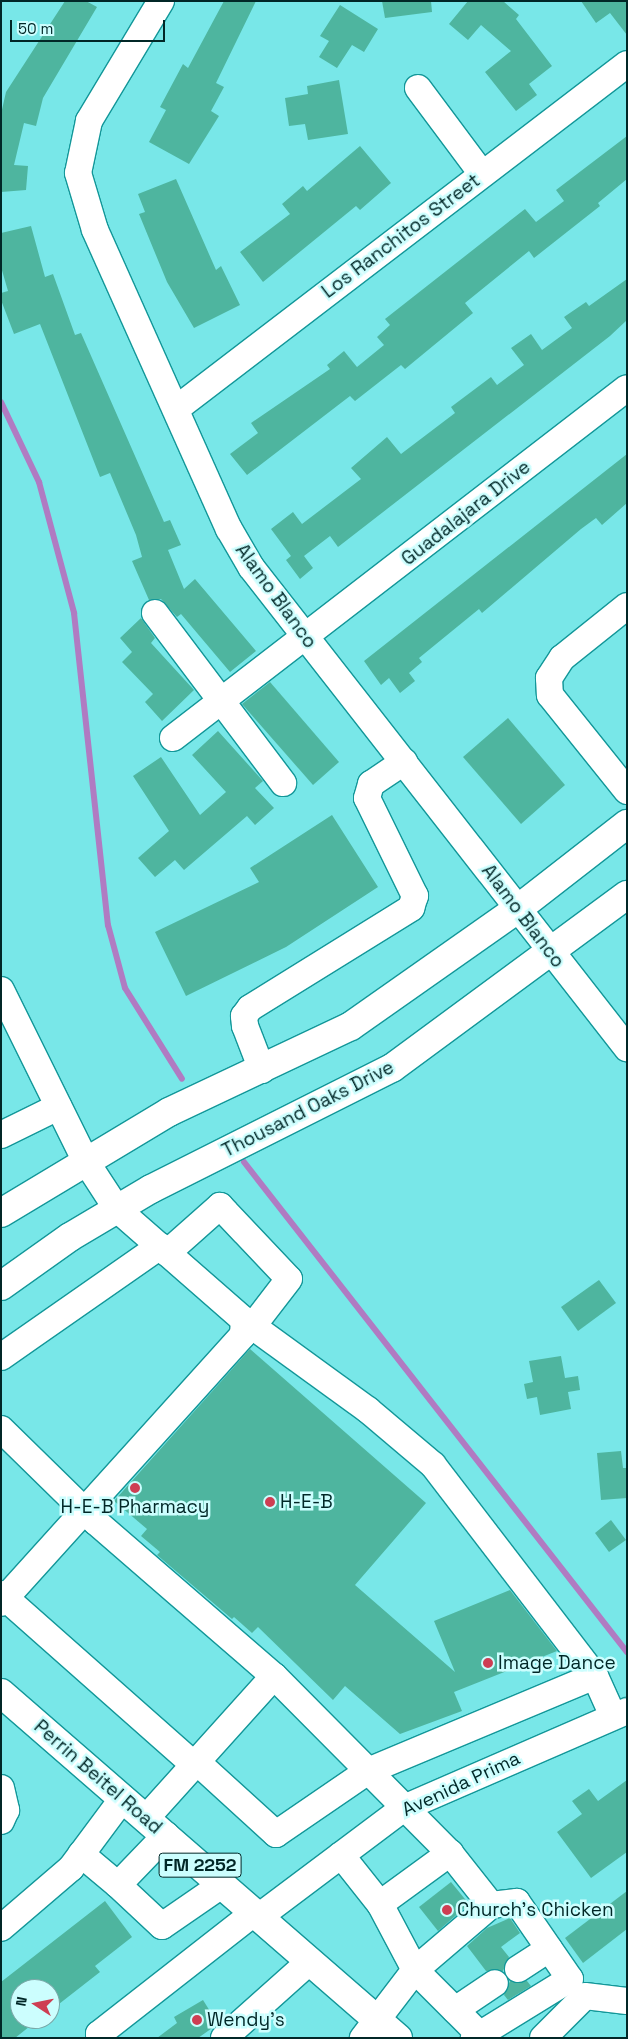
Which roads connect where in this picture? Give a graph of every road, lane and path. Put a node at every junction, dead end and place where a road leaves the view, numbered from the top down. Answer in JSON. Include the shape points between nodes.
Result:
{"nodes":[{"id":1,"x":161,"y":1,"type":"edge"},
{"id":2,"x":627,"y":64,"type":"edge"},
{"id":3,"x":418,"y":88,"type":"dead end"},
{"id":4,"x":482,"y":174,"type":"junction"},
{"id":5,"x":627,"y":388,"type":"edge"},
{"id":6,"x":176,"y":409,"type":"junction"},
{"id":7,"x":627,"y":606,"type":"edge"},
{"id":8,"x":155,"y":613,"type":"dead end"},
{"id":9,"x":306,"y":637,"type":"junction"},
{"id":10,"x":222,"y":700,"type":"junction"},
{"id":11,"x":173,"y":738,"type":"dead end"},
{"id":12,"x":404,"y":762,"type":"junction"},
{"id":13,"x":283,"y":783,"type":"dead end"},
{"id":14,"x":627,"y":791,"type":"edge"},
{"id":15,"x":627,"y":824,"type":"edge"},
{"id":16,"x":627,"y":895,"type":"edge"},
{"id":17,"x":519,"y":908,"type":"junction"},
{"id":18,"x":551,"y":954,"type":"junction"},
{"id":19,"x":1,"y":990,"type":"edge"},
{"id":20,"x":7,"y":1018,"type":"edge"},
{"id":21,"x":627,"y":1048,"type":"edge"},
{"id":22,"x":262,"y":1070,"type":"junction"},
{"id":23,"x":58,"y":1107,"type":"junction"},
{"id":24,"x":1,"y":1134,"type":"edge"},
{"id":25,"x":84,"y":1160,"type":"junction"},
{"id":26,"x":117,"y":1209,"type":"junction"},
{"id":27,"x":1,"y":1213,"type":"edge"},
{"id":28,"x":163,"y":1249,"type":"junction"},
{"id":29,"x":1,"y":1286,"type":"edge"},
{"id":30,"x":248,"y":1323,"type":"junction"},
{"id":31,"x":1,"y":1356,"type":"edge"},
{"id":32,"x":1,"y":1429,"type":"edge"},
{"id":33,"x":84,"y":1510,"type":"junction"},
{"id":34,"x":3,"y":1598,"type":"edge"},
{"id":35,"x":274,"y":1676,"type":"junction"},
{"id":36,"x":595,"y":1676,"type":"junction"},
{"id":37,"x":4,"y":1699,"type":"edge"},
{"id":38,"x":620,"y":1713,"type":"edge"},
{"id":39,"x":195,"y":1763,"type":"junction"},
{"id":40,"x":368,"y":1771,"type":"junction"},
{"id":41,"x":1,"y":1788,"type":"edge"},
{"id":42,"x":123,"y":1798,"type":"junction"},
{"id":43,"x":404,"y":1808,"type":"junction"},
{"id":44,"x":1,"y":1821,"type":"edge"},
{"id":45,"x":156,"y":1827,"type":"junction"},
{"id":46,"x":450,"y":1853,"type":"junction"},
{"id":47,"x":81,"y":1854,"type":"junction"},
{"id":48,"x":341,"y":1855,"type":"junction"},
{"id":49,"x":223,"y":1884,"type":"junction"},
{"id":50,"x":118,"y":1885,"type":"junction"},
{"id":51,"x":380,"y":1904,"type":"junction"},
{"id":52,"x":491,"y":1906,"type":"junction"},
{"id":53,"x":258,"y":1914,"type":"junction"},
{"id":54,"x":1,"y":1928,"type":"edge"},
{"id":55,"x":549,"y":1949,"type":"junction"},
{"id":56,"x":310,"y":1961,"type":"junction"},
{"id":57,"x":518,"y":1969,"type":"dead end"},
{"id":58,"x":415,"y":1970,"type":"junction"},
{"id":59,"x":495,"y":1983,"type":"dead end"},
{"id":60,"x":627,"y":2001,"type":"edge"},
{"id":61,"x":455,"y":2010,"type":"junction"},
{"id":62,"x":370,"y":2028,"type":"edge"},
{"id":63,"x":477,"y":2036,"type":"edge"},
{"id":64,"x":102,"y":2038,"type":"edge"},
{"id":65,"x":224,"y":2038,"type":"edge"},
{"id":66,"x":398,"y":2038,"type":"edge"},
{"id":67,"x":544,"y":2038,"type":"edge"}],
"edges":[{"from":1,"to":6,"type":"street","name":"Alamo Blanco","via":[[89,121],[78,173],[95,230]]},
{"from":2,"to":4,"type":"street","name":"Los Ranchitos Street"},
{"from":3,"to":4,"type":"street"},
{"from":4,"to":6,"type":"street","name":"Los Ranchitos Street"},
{"from":5,"to":9,"type":"street","name":"Guadalajara Drive"},
{"from":6,"to":9,"type":"street","name":"Alamo Blanco","via":[[229,529],[276,602]]},
{"from":7,"to":14,"type":"street","via":[[562,658],[549,678],[550,695]]},
{"from":8,"to":10,"type":"street"},
{"from":9,"to":10,"type":"street","name":"Guadalajara Drive"},
{"from":9,"to":12,"type":"street","name":"Alamo Blanco"},
{"from":10,"to":11,"type":"street","name":"Guadalajara Drive"},
{"from":10,"to":13,"type":"street"},
{"from":12,"to":17,"type":"street","name":"Alamo Blanco"},
{"from":12,"to":22,"type":"street","via":[[371,784],[367,798],[415,896],[411,908],[250,1008],[244,1016],[245,1026]]},
{"from":15,"to":17,"type":"main road"},
{"from":16,"to":18,"type":"main road","name":"Thousand Oaks Drive"},
{"from":17,"to":18,"type":"street","name":"Alamo Blanco"},
{"from":17,"to":22,"type":"main road","via":[[351,1026]]},
{"from":18,"to":21,"type":"street","name":"Alamo Blanco"},
{"from":18,"to":26,"type":"main road","name":"Thousand Oaks Drive","via":[[392,1068]]},
{"from":19,"to":20,"type":"street"},
{"from":20,"to":23,"type":"street"},
{"from":22,"to":25,"type":"main road","via":[[169,1112]]},
{"from":23,"to":24,"type":"street"},
{"from":23,"to":25,"type":"street"},
{"from":25,"to":26,"type":"street"},
{"from":25,"to":27,"type":"main road"},
{"from":26,"to":28,"type":"street"},
{"from":26,"to":29,"type":"main road","name":"Thousand Oaks Drive"},
{"from":28,"to":30,"type":"street"},
{"from":28,"to":30,"type":"street","via":[[220,1206],[289,1279]]},
{"from":28,"to":31,"type":"street"},
{"from":30,"to":33,"type":"street","via":[[243,1335]]},
{"from":30,"to":36,"type":"street","via":[[368,1410],[433,1466]]},
{"from":32,"to":33,"type":"street"},
{"from":33,"to":34,"type":"street"},
{"from":33,"to":35,"type":"street"},
{"from":34,"to":39,"type":"street"},
{"from":35,"to":39,"type":"street"},
{"from":35,"to":40,"type":"street"},
{"from":36,"to":38,"type":"street"},
{"from":36,"to":40,"type":"street"},
{"from":37,"to":42,"type":"main road","name":"Perrin Beitel Road","number":"FM 2252"},
{"from":38,"to":43,"type":"street","name":"Avenida Prima"},
{"from":39,"to":40,"type":"street","via":[[276,1834]]},
{"from":39,"to":45,"type":"street"},
{"from":40,"to":43,"type":"street"},
{"from":41,"to":44,"type":"street","via":[[6,1810]]},
{"from":42,"to":45,"type":"main road","name":"Perrin Beitel Road","number":"FM 2252"},
{"from":42,"to":47,"type":"street"},
{"from":43,"to":46,"type":"street"},
{"from":43,"to":48,"type":"street","name":"Avenida Prima"},
{"from":45,"to":49,"type":"main road","name":"Perrin Beitel Road","number":"FM 2252"},
{"from":45,"to":50,"type":"street"},
{"from":46,"to":51,"type":"street"},
{"from":46,"to":52,"type":"street"},
{"from":47,"to":50,"type":"street"},
{"from":47,"to":54,"type":"street"},
{"from":48,"to":51,"type":"street"},
{"from":48,"to":53,"type":"street","name":"Avenida Prima"},
{"from":49,"to":50,"type":"street","via":[[162,1926]]},
{"from":49,"to":53,"type":"main road","name":"Perrin Beitel Road","number":"FM 2252"},
{"from":51,"to":58,"type":"street"},
{"from":52,"to":55,"type":"street","via":[[517,1902]]},
{"from":52,"to":58,"type":"street"},
{"from":53,"to":56,"type":"main road","name":"Perrin Beitel Road","number":"FM 2252"},
{"from":53,"to":64,"type":"street","name":"Avenida Prima","via":[[99,2034]]},
{"from":55,"to":57,"type":"street"},
{"from":55,"to":63,"type":"street","via":[[570,1979]]},
{"from":56,"to":62,"type":"main road","name":"Perrin Beitel Road","number":"FM 2252"},
{"from":56,"to":65,"type":"street"},
{"from":58,"to":61,"type":"street"},
{"from":58,"to":62,"type":"street"},
{"from":59,"to":61,"type":"street"},
{"from":60,"to":67,"type":"street","via":[[585,1996]]},
{"from":61,"to":63,"type":"street"},
{"from":62,"to":66,"type":"main road","name":"Perrin Beitel Road","number":"FM 2252"}]}
